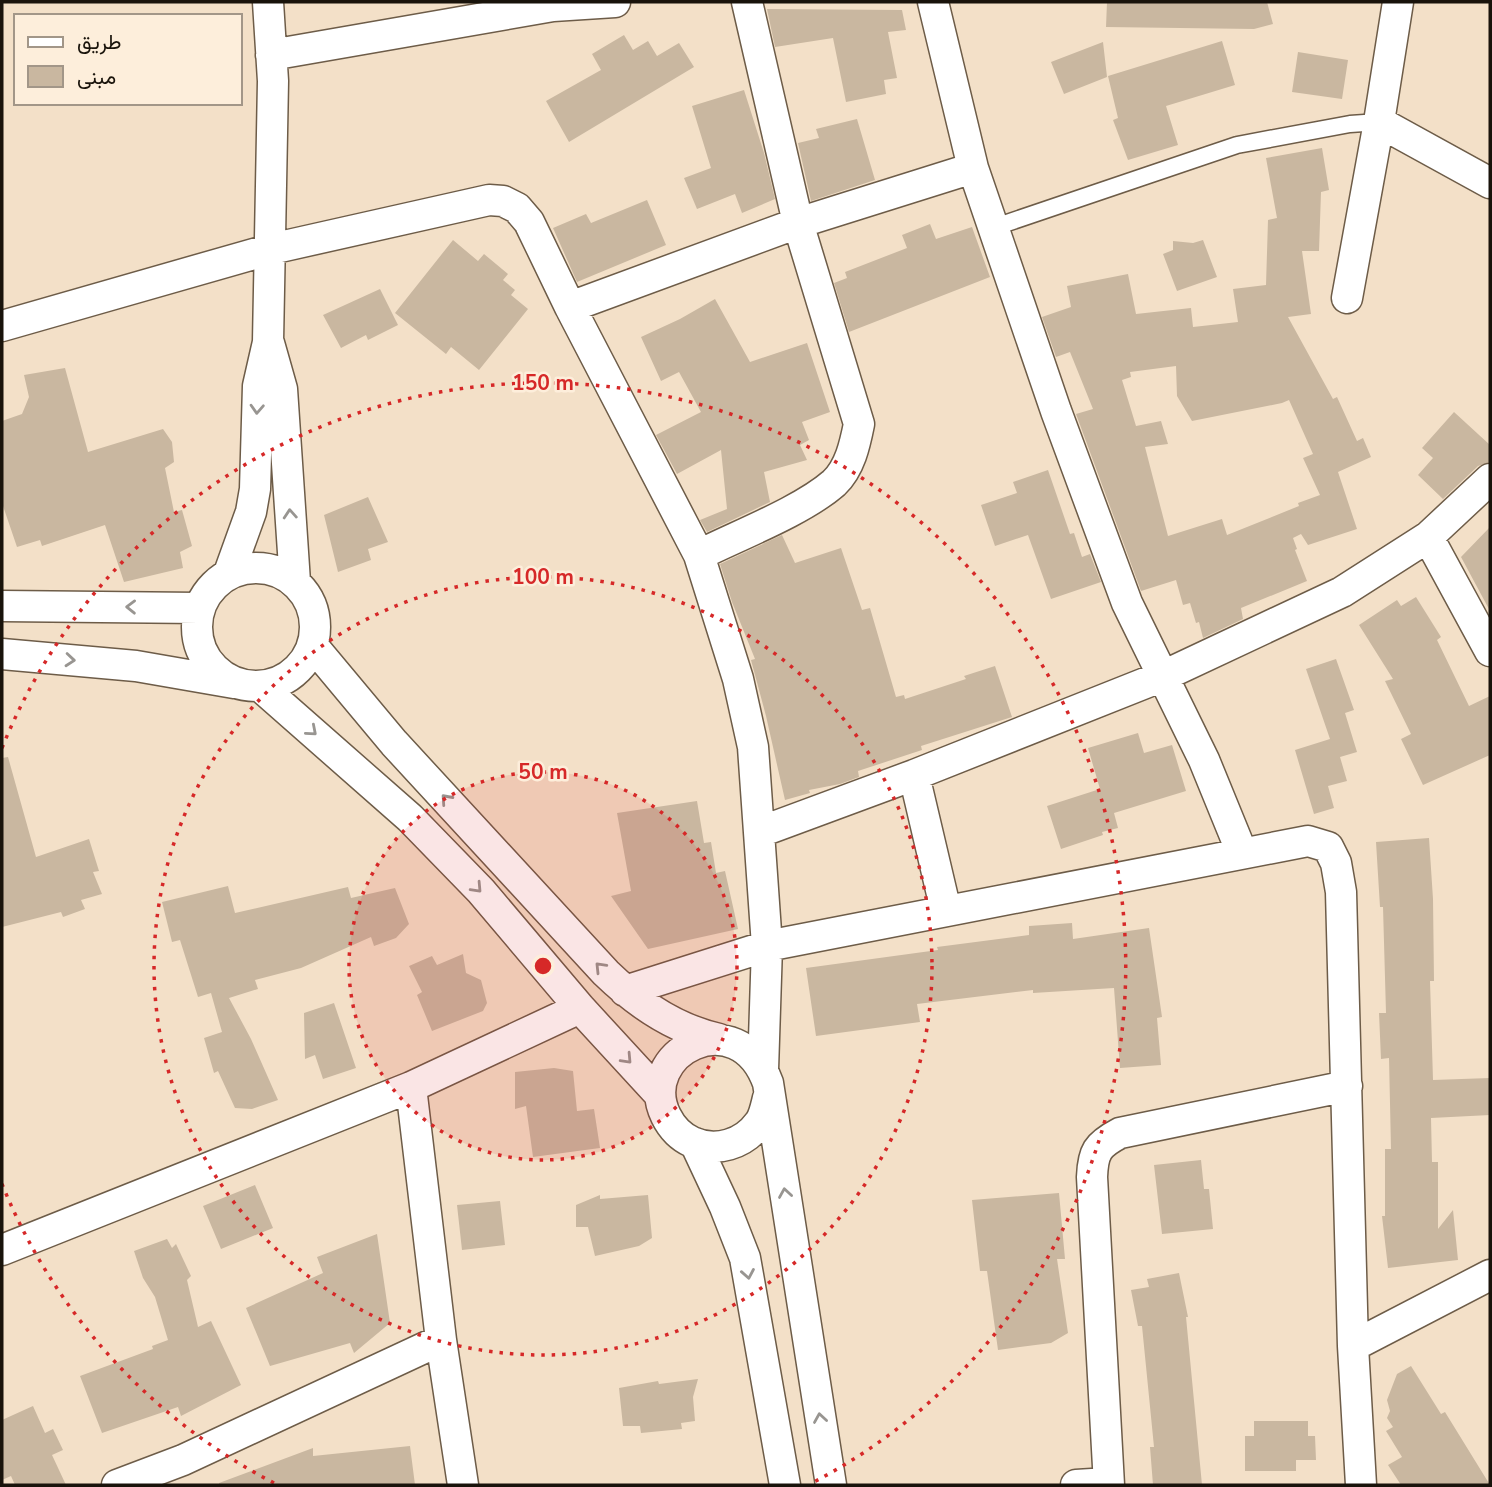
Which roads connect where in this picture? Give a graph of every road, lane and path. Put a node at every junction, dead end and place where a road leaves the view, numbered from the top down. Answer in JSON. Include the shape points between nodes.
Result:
{"nodes":[{"id":1,"x":268,"y":2,"type":"edge"},
{"id":2,"x":615,"y":2,"type":"edge"},
{"id":3,"x":747,"y":2,"type":"edge"},
{"id":4,"x":933,"y":2,"type":"edge"},
{"id":5,"x":1398,"y":2,"type":"edge"},
{"id":6,"x":553,"y":4,"type":"edge"},
{"id":7,"x":271,"y":55,"type":"junction"},
{"id":8,"x":1379,"y":122,"type":"junction"},
{"id":9,"x":973,"y":168,"type":"junction"},
{"id":10,"x":1490,"y":183,"type":"edge"},
{"id":11,"x":798,"y":223,"type":"junction"},
{"id":12,"x":995,"y":227,"type":"junction"},
{"id":13,"x":271,"y":249,"type":"junction"},
{"id":14,"x":1347,"y":298,"type":"dead end"},
{"id":15,"x":570,"y":307,"type":"junction"},
{"id":16,"x":2,"y":326,"type":"edge"},
{"id":17,"x":268,"y":342,"type":"junction"},
{"id":18,"x":1490,"y":479,"type":"edge"},
{"id":19,"x":1428,"y":537,"type":"junction"},
{"id":20,"x":699,"y":555,"type":"junction"},
{"id":21,"x":229,"y":573,"type":"junction"},
{"id":22,"x":295,"y":582,"type":"junction"},
{"id":23,"x":2,"y":606,"type":"edge"},
{"id":24,"x":200,"y":608,"type":"junction"},
{"id":25,"x":313,"y":646,"type":"junction"},
{"id":26,"x":1490,"y":651,"type":"edge"},
{"id":27,"x":2,"y":654,"type":"edge"},
{"id":28,"x":1163,"y":676,"type":"junction"},
{"id":29,"x":249,"y":685,"type":"junction"},
{"id":30,"x":914,"y":775,"type":"junction"},
{"id":31,"x":760,"y":832,"type":"junction"},
{"id":32,"x":1242,"y":853,"type":"junction"},
{"id":33,"x":946,"y":911,"type":"junction"},
{"id":34,"x":767,"y":946,"type":"junction"},
{"id":35,"x":625,"y":991,"type":"junction"},
{"id":36,"x":580,"y":1009,"type":"junction"},
{"id":37,"x":719,"y":1039,"type":"junction"},
{"id":38,"x":766,"y":1084,"type":"junction"},
{"id":39,"x":1347,"y":1086,"type":"junction"},
{"id":40,"x":411,"y":1087,"type":"junction"},
{"id":41,"x":660,"y":1095,"type":"junction"},
{"id":42,"x":695,"y":1143,"type":"junction"},
{"id":43,"x":2,"y":1250,"type":"edge"},
{"id":44,"x":1490,"y":1275,"type":"edge"},
{"id":45,"x":441,"y":1340,"type":"junction"},
{"id":46,"x":1353,"y":1346,"type":"junction"},
{"id":47,"x":184,"y":1473,"type":"edge"},
{"id":48,"x":1109,"y":1484,"type":"edge"},
{"id":49,"x":117,"y":1485,"type":"edge"},
{"id":50,"x":463,"y":1485,"type":"edge"},
{"id":51,"x":785,"y":1485,"type":"edge"},
{"id":52,"x":831,"y":1485,"type":"edge"},
{"id":53,"x":1076,"y":1485,"type":"edge"},
{"id":54,"x":1361,"y":1485,"type":"edge"}],
"edges":[{"from":1,"to":7,"type":"street"},
{"from":2,"to":6,"type":"street"},
{"from":3,"to":11,"type":"street"},
{"from":4,"to":9,"type":"street"},
{"from":5,"to":8,"type":"street"},
{"from":6,"to":7,"type":"street"},
{"from":7,"to":13,"type":"street"},
{"from":8,"to":10,"type":"street"},
{"from":8,"to":12,"type":"lane","via":[[1237,145]]},
{"from":8,"to":14,"type":"street"},
{"from":9,"to":11,"type":"street"},
{"from":9,"to":12,"type":"street"},
{"from":11,"to":15,"type":"street"},
{"from":11,"to":20,"type":"street","via":[[859,424],[853,454],[835,482],[799,506]]},
{"from":12,"to":28,"type":"street","via":[[1056,411],[1128,603]]},
{"from":13,"to":15,"type":"street","via":[[488,200],[503,201],[529,222]]},
{"from":13,"to":16,"type":"street"},
{"from":13,"to":17,"type":"street"},
{"from":15,"to":20,"type":"street"},
{"from":17,"to":21,"type":"street","one_way":true,"via":[[258,386],[255,489]]},
{"from":22,"to":17,"type":"street","one_way":true,"via":[[282,389]]},
{"from":18,"to":19,"type":"street"},
{"from":19,"to":26,"type":"street"},
{"from":19,"to":28,"type":"street","via":[[1342,592]]},
{"from":20,"to":31,"type":"street","via":[[738,679],[752,747]]},
{"from":21,"to":22,"type":"street","via":[[252,567],[275,570]]},
{"from":21,"to":24,"type":"street","via":[[211,588]]},
{"from":22,"to":25,"type":"street","via":[[309,600],[316,622]]},
{"from":24,"to":23,"type":"street","one_way":true},
{"from":24,"to":29,"type":"street","via":[[197,631],[203,654],[217,672]]},
{"from":25,"to":29,"type":"street","via":[[302,666],[283,680]]},
{"from":35,"to":25,"type":"street","one_way":true,"via":[[402,752]]},
{"from":27,"to":29,"type":"street","one_way":true,"via":[[136,666]]},
{"from":28,"to":30,"type":"street"},
{"from":28,"to":32,"type":"street"},
{"from":29,"to":36,"type":"street","one_way":true,"via":[[410,818],[481,891]]},
{"from":30,"to":31,"type":"street"},
{"from":30,"to":33,"type":"street"},
{"from":31,"to":34,"type":"street"},
{"from":32,"to":33,"type":"street"},
{"from":32,"to":39,"type":"street","via":[[1308,841],[1328,847],[1333,855],[1341,892]]},
{"from":33,"to":34,"type":"street"},
{"from":34,"to":35,"type":"street"},
{"from":34,"to":38,"type":"street"},
{"from":35,"to":37,"type":"street","via":[[676,1024]]},
{"from":36,"to":40,"type":"street"},
{"from":36,"to":41,"type":"street","one_way":true},
{"from":37,"to":38,"type":"street","via":[[752,1054]]},
{"from":37,"to":41,"type":"street","via":[[696,1042],[677,1054],[664,1073]]},
{"from":38,"to":42,"type":"street","via":[[761,1122],[743,1139],[719,1147]]},
{"from":52,"to":38,"type":"street","one_way":true},
{"from":39,"to":46,"type":"street"},
{"from":39,"to":48,"type":"street","via":[[1120,1133],[1097,1150],[1092,1177]]},
{"from":40,"to":43,"type":"street"},
{"from":40,"to":45,"type":"street"},
{"from":41,"to":42,"type":"street","via":[[670,1125]]},
{"from":42,"to":51,"type":"street","one_way":true,"via":[[745,1258]]},
{"from":44,"to":46,"type":"street"},
{"from":45,"to":47,"type":"street"},
{"from":45,"to":50,"type":"street"},
{"from":46,"to":54,"type":"street"},
{"from":47,"to":49,"type":"street"},
{"from":48,"to":53,"type":"street"}]}
